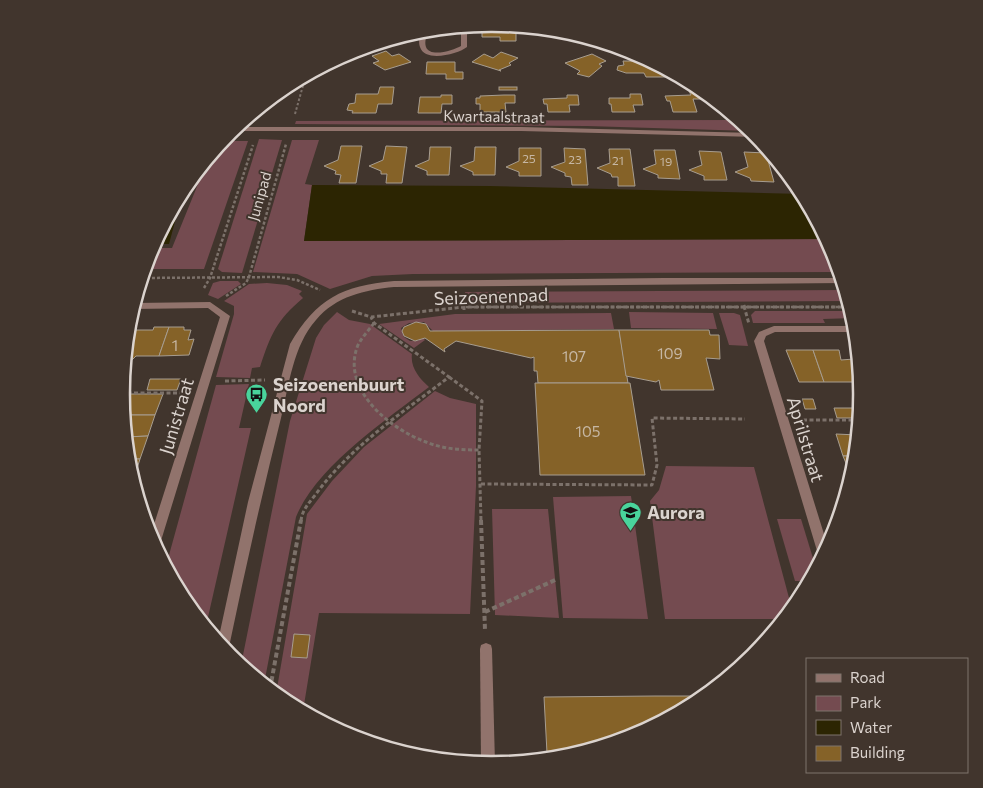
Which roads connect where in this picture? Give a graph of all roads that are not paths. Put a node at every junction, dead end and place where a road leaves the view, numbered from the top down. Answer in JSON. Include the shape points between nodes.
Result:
{"nodes":[{"id":1,"x":464,"y":34,"type":"edge"},
{"id":2,"x":423,"y":39,"type":"edge"},
{"id":3,"x":246,"y":129,"type":"edge"},
{"id":4,"x":742,"y":134,"type":"edge"},
{"id":5,"x":835,"y":281,"type":"edge"},
{"id":6,"x":141,"y":306,"type":"edge"},
{"id":7,"x":847,"y":329,"type":"edge"},
{"id":8,"x":158,"y":532,"type":"edge"},
{"id":9,"x":821,"y":543,"type":"edge"},
{"id":10,"x":225,"y":638,"type":"edge"},
{"id":11,"x":486,"y":650,"type":"road end"},
{"id":12,"x":488,"y":756,"type":"edge"}],
"edges":[{"from":1,"to":2,"type":"street","via":[[464,47],[452,53],[425,50]]},
{"from":3,"to":4,"type":"street","name":"Kwartaalstraat"},
{"from":5,"to":10,"type":"street","via":[[394,284],[352,290],[334,300],[304,326],[295,344],[254,502]]},
{"from":6,"to":8,"type":"street","name":"Junistraat","via":[[205,305],[225,316]]},
{"from":7,"to":9,"type":"street","name":"Aprilstraat","via":[[782,328],[762,334],[759,341]]},
{"from":11,"to":12,"type":"street"}]}
